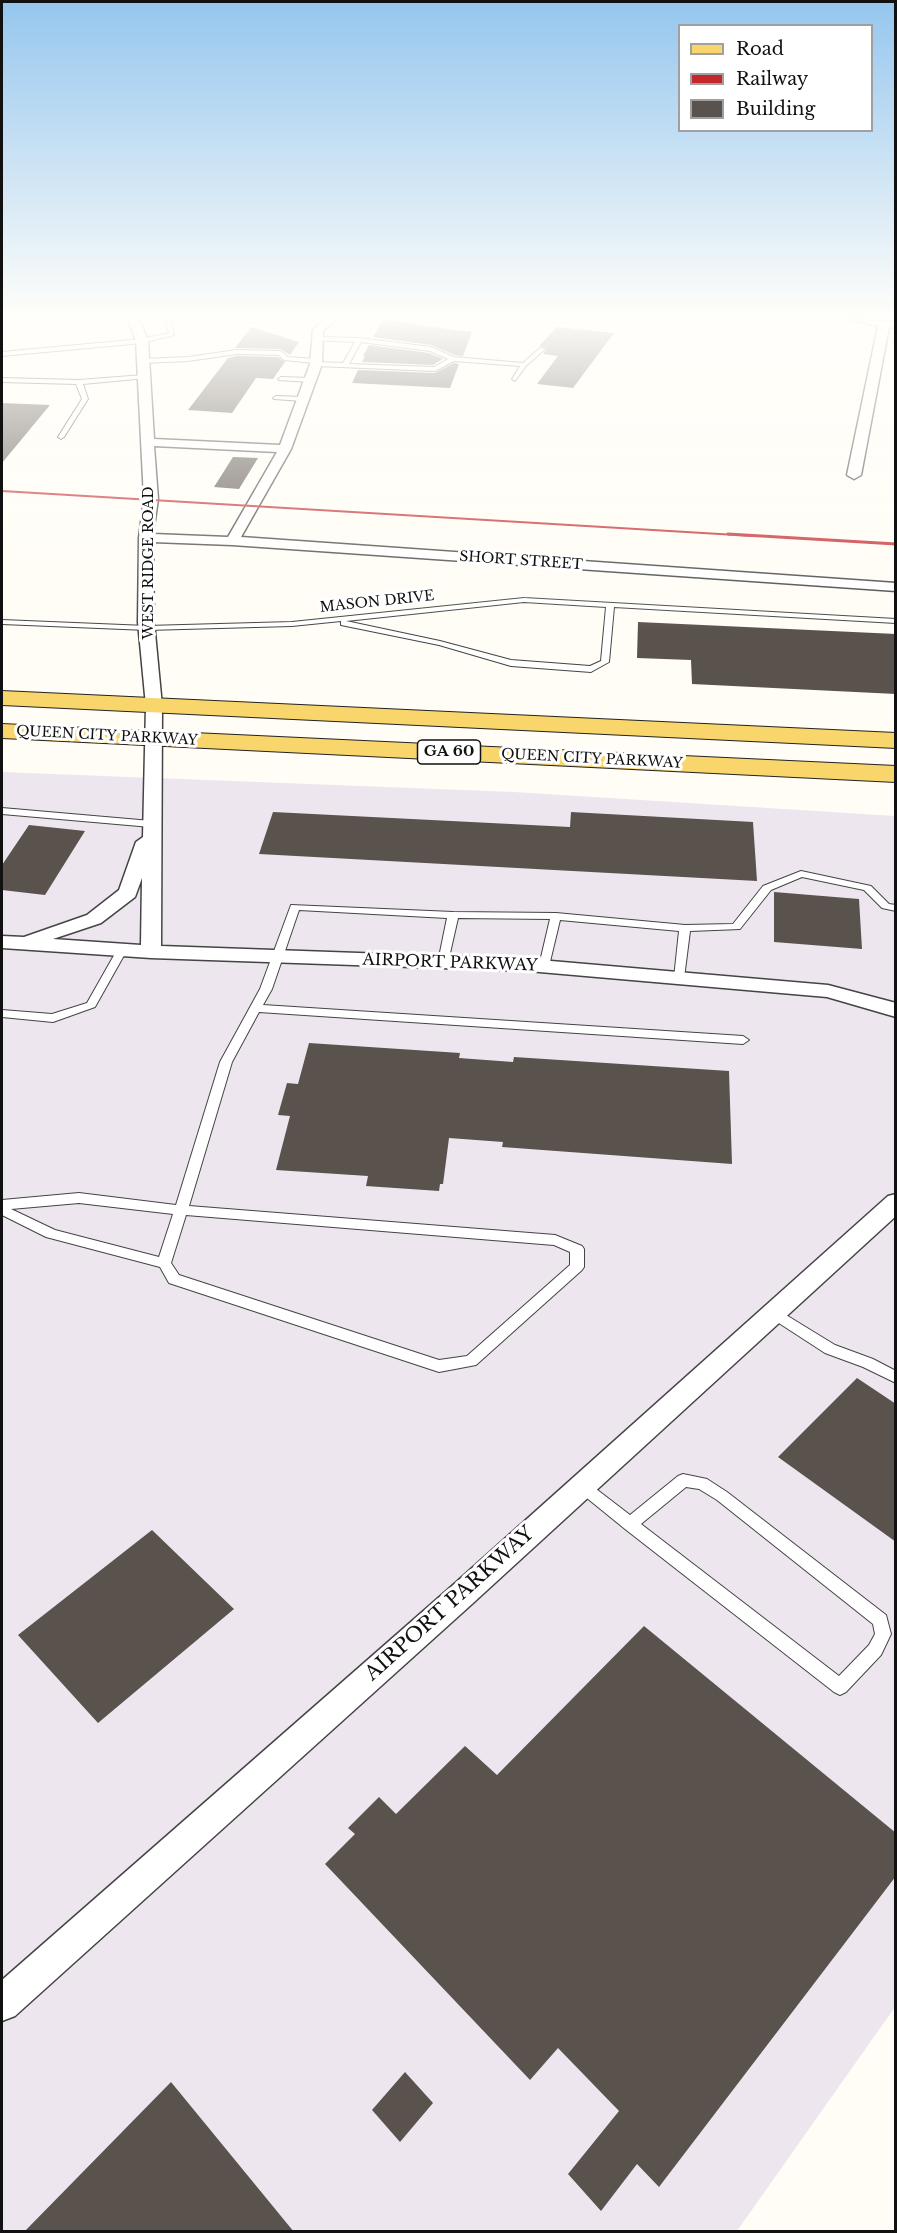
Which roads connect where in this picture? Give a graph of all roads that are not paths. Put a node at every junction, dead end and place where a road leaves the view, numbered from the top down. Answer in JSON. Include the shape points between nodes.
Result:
{"nodes":[{"id":1,"x":70,"y":423,"type":"edge"},
{"id":2,"x":146,"y":423,"type":"edge"},
{"id":3,"x":294,"y":423,"type":"edge"},
{"id":4,"x":866,"y":423,"type":"edge"},
{"id":5,"x":61,"y":437,"type":"dead end"},
{"id":6,"x":147,"y":442,"type":"junction"},
{"id":7,"x":285,"y":449,"type":"junction"},
{"id":8,"x":854,"y":475,"type":"dead end"},
{"id":9,"x":146,"y":538,"type":"junction"},
{"id":10,"x":232,"y":541,"type":"junction"},
{"id":11,"x":896,"y":587,"type":"edge"},
{"id":12,"x":610,"y":605,"type":"junction"},
{"id":13,"x":326,"y":621,"type":"junction"},
{"id":14,"x":896,"y":621,"type":"edge"},
{"id":15,"x":2,"y":622,"type":"edge"},
{"id":16,"x":147,"y":628,"type":"junction"},
{"id":17,"x":2,"y":698,"type":"edge"},
{"id":18,"x":154,"y":706,"type":"junction"},
{"id":19,"x":2,"y":731,"type":"edge"},
{"id":20,"x":153,"y":739,"type":"junction"},
{"id":21,"x":896,"y":741,"type":"edge"},
{"id":22,"x":896,"y":774,"type":"edge"},
{"id":23,"x":2,"y":811,"type":"edge"},
{"id":24,"x":151,"y":824,"type":"junction"},
{"id":25,"x":896,"y":908,"type":"edge"},
{"id":26,"x":453,"y":915,"type":"junction"},
{"id":27,"x":556,"y":916,"type":"junction"},
{"id":28,"x":685,"y":928,"type":"junction"},
{"id":29,"x":11,"y":943,"type":"edge"},
{"id":30,"x":122,"y":950,"type":"junction"},
{"id":31,"x":151,"y":952,"type":"junction"},
{"id":32,"x":276,"y":956,"type":"junction"},
{"id":33,"x":443,"y":962,"type":"junction"},
{"id":34,"x":544,"y":966,"type":"junction"},
{"id":35,"x":679,"y":978,"type":"junction"},
{"id":36,"x":255,"y":1008,"type":"junction"},
{"id":37,"x":896,"y":1010,"type":"edge"},
{"id":38,"x":2,"y":1014,"type":"edge"},
{"id":39,"x":743,"y":1040,"type":"dead end"},
{"id":40,"x":896,"y":1202,"type":"edge"},
{"id":41,"x":2,"y":1208,"type":"edge"},
{"id":42,"x":181,"y":1210,"type":"junction"},
{"id":43,"x":164,"y":1263,"type":"junction"},
{"id":44,"x":773,"y":1312,"type":"junction"},
{"id":45,"x":896,"y":1378,"type":"edge"},
{"id":46,"x":582,"y":1486,"type":"junction"},
{"id":47,"x":630,"y":1524,"type":"junction"},
{"id":48,"x":2,"y":2003,"type":"edge"}],
"edges":[{"from":1,"to":5,"type":"lane"},
{"from":2,"to":6,"type":"street","name":"WEST RIDGE ROAD"},
{"from":3,"to":7,"type":"street"},
{"from":4,"to":8,"type":"street"},
{"from":6,"to":7,"type":"street"},
{"from":6,"to":9,"type":"street","name":"WEST RIDGE ROAD","via":[[151,499]]},
{"from":7,"to":10,"type":"street"},
{"from":9,"to":10,"type":"street","name":"SHORT STREET"},
{"from":9,"to":16,"type":"street","name":"WEST RIDGE ROAD"},
{"from":10,"to":11,"type":"street","name":"SHORT STREET"},
{"from":12,"to":13,"type":"lane","name":"MASON DRIVE","via":[[524,600]]},
{"from":12,"to":13,"type":"lane","via":[[605,662],[591,669],[511,663],[440,643]]},
{"from":12,"to":14,"type":"lane","name":"MASON DRIVE"},
{"from":13,"to":16,"type":"lane","name":"MASON DRIVE"},
{"from":15,"to":16,"type":"lane","name":"MASON DRIVE"},
{"from":16,"to":18,"type":"street","name":"WEST RIDGE ROAD"},
{"from":17,"to":18,"type":"main road","name":"QUEEN CITY PARKWAY","number":"GA 60"},
{"from":18,"to":20,"type":"street","name":"WEST RIDGE ROAD"},
{"from":18,"to":21,"type":"main road","name":"QUEEN CITY PARKWAY","number":"GA 60"},
{"from":19,"to":20,"type":"main road","name":"QUEEN CITY PARKWAY","number":"GA 60"},
{"from":20,"to":22,"type":"main road","name":"QUEEN CITY PARKWAY","number":"GA 60"},
{"from":20,"to":24,"type":"street","name":"WEST RIDGE ROAD"},
{"from":23,"to":24,"type":"lane"},
{"from":24,"to":29,"type":"street","via":[[128,893],[94,919]]},
{"from":24,"to":31,"type":"street","name":"WEST RIDGE ROAD"},
{"from":25,"to":28,"type":"lane","via":[[886,906],[867,888],[801,874],[767,888],[736,927]]},
{"from":26,"to":27,"type":"lane"},
{"from":26,"to":32,"type":"lane","via":[[295,907]]},
{"from":26,"to":33,"type":"lane"},
{"from":27,"to":28,"type":"lane"},
{"from":27,"to":34,"type":"lane"},
{"from":28,"to":35,"type":"lane"},
{"from":29,"to":30,"type":"street","name":"AIRPORT PARKWAY"},
{"from":30,"to":31,"type":"street","name":"AIRPORT PARKWAY"},
{"from":30,"to":38,"type":"lane","via":[[91,1005],[53,1018]]},
{"from":31,"to":32,"type":"street","name":"AIRPORT PARKWAY"},
{"from":32,"to":33,"type":"street","name":"AIRPORT PARKWAY"},
{"from":32,"to":36,"type":"lane","via":[[266,989]]},
{"from":33,"to":34,"type":"street","name":"AIRPORT PARKWAY"},
{"from":34,"to":35,"type":"street","name":"AIRPORT PARKWAY"},
{"from":35,"to":37,"type":"street","name":"AIRPORT PARKWAY","via":[[828,991]]},
{"from":36,"to":39,"type":"lane"},
{"from":36,"to":42,"type":"lane","via":[[226,1062]]},
{"from":40,"to":44,"type":"street","name":"AIRPORT PARKWAY"},
{"from":41,"to":42,"type":"lane","via":[[79,1198]]},
{"from":41,"to":43,"type":"lane","via":[[51,1234]]},
{"from":42,"to":43,"type":"lane"},
{"from":42,"to":43,"type":"lane","via":[[555,1240],[577,1249],[577,1267],[471,1360],[439,1366],[174,1279]]},
{"from":44,"to":45,"type":"lane","via":[[830,1349]]},
{"from":44,"to":46,"type":"street","name":"AIRPORT PARKWAY"},
{"from":46,"to":47,"type":"lane"},
{"from":46,"to":48,"type":"street","name":"AIRPORT PARKWAY"},
{"from":47,"to":47,"type":"lane","via":[[840,1687],[875,1650],[883,1634],[880,1620],[702,1483],[683,1480]]}]}
